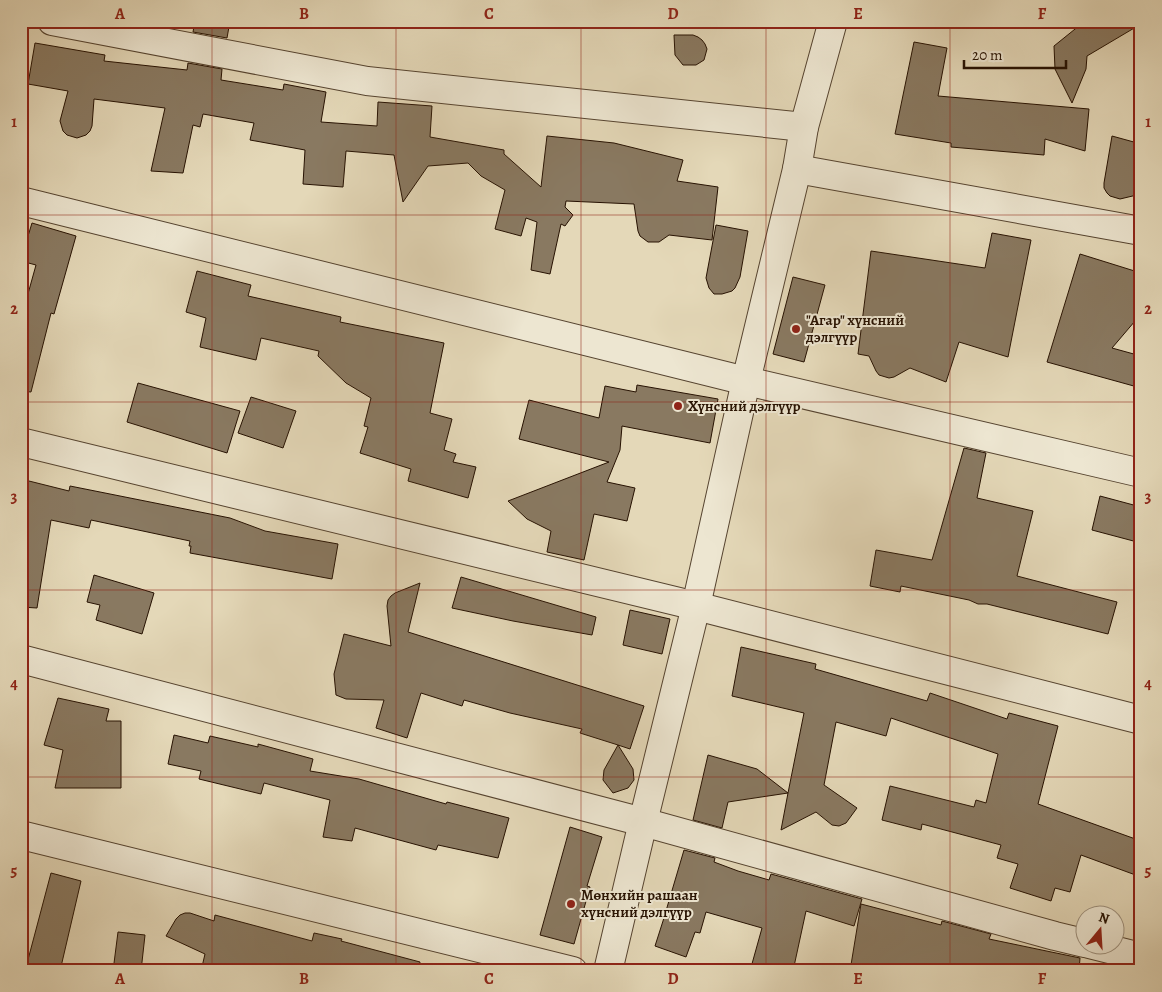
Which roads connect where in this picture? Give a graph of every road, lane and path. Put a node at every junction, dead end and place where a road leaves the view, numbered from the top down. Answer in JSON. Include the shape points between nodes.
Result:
{"nodes":[{"id":1,"x":52,"y":21,"type":"edge"},
{"id":2,"x":833,"y":21,"type":"edge"},
{"id":3,"x":804,"y":127,"type":"junction"},
{"id":4,"x":797,"y":169,"type":"junction"},
{"id":5,"x":21,"y":201,"type":"edge"},
{"id":6,"x":1141,"y":231,"type":"edge"},
{"id":7,"x":746,"y":381,"type":"junction"},
{"id":8,"x":21,"y":442,"type":"edge"},
{"id":9,"x":1141,"y":473,"type":"edge"},
{"id":10,"x":696,"y":606,"type":"junction"},
{"id":11,"x":21,"y":659,"type":"edge"},
{"id":12,"x":1141,"y":720,"type":"edge"},
{"id":13,"x":643,"y":822,"type":"junction"},
{"id":14,"x":21,"y":835,"type":"edge"},
{"id":15,"x":1074,"y":941,"type":"edge"},
{"id":16,"x":1124,"y":953,"type":"edge"},
{"id":17,"x":1141,"y":957,"type":"edge"},
{"id":18,"x":572,"y":971,"type":"edge"},
{"id":19,"x":608,"y":971,"type":"edge"}],
"edges":[{"from":1,"to":3,"type":"street","via":[[366,81]]},
{"from":2,"to":3,"type":"street"},
{"from":3,"to":4,"type":"street"},
{"from":4,"to":6,"type":"street"},
{"from":4,"to":7,"type":"street"},
{"from":5,"to":7,"type":"street"},
{"from":7,"to":9,"type":"street"},
{"from":7,"to":10,"type":"street"},
{"from":8,"to":10,"type":"street"},
{"from":10,"to":12,"type":"street"},
{"from":10,"to":13,"type":"street"},
{"from":11,"to":13,"type":"street"},
{"from":13,"to":15,"type":"street"},
{"from":13,"to":19,"type":"street"},
{"from":14,"to":18,"type":"street"},
{"from":16,"to":17,"type":"street"}]}
